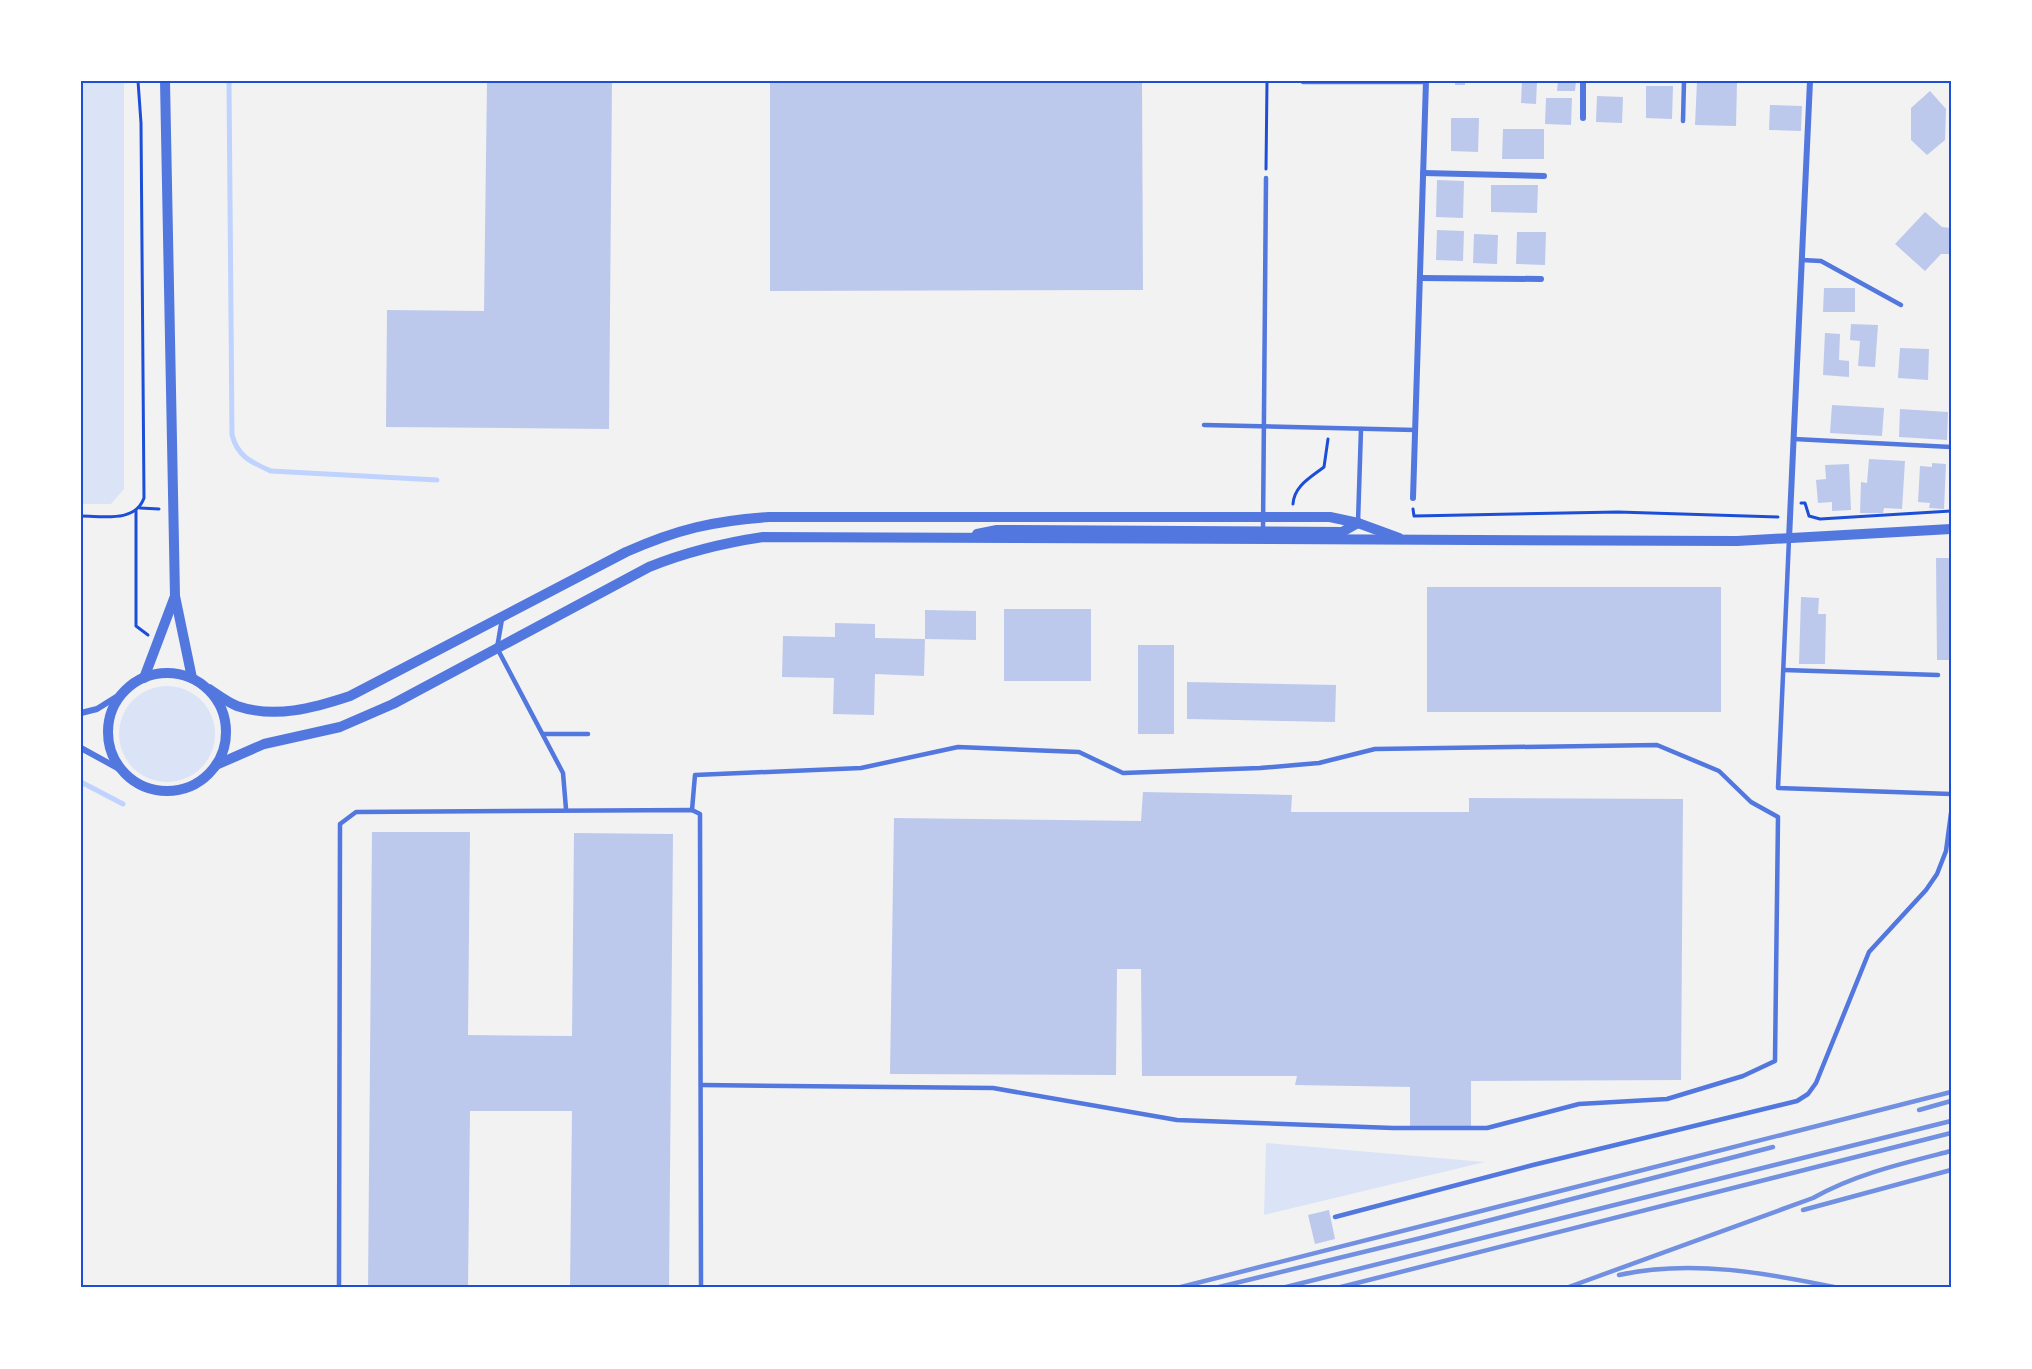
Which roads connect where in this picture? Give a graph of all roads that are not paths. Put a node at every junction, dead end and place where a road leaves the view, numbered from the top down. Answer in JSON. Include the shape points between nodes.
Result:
{"nodes":[{"id":1,"x":165,"y":81,"type":"edge"},
{"id":2,"x":1426,"y":81,"type":"edge"},
{"id":3,"x":1583,"y":81,"type":"edge"},
{"id":4,"x":1684,"y":81,"type":"edge"},
{"id":5,"x":1810,"y":81,"type":"edge"},
{"id":6,"x":1303,"y":82,"type":"dead end"},
{"id":7,"x":1583,"y":118,"type":"dead end"},
{"id":8,"x":1683,"y":121,"type":"dead end"},
{"id":9,"x":1423,"y":172,"type":"junction"},
{"id":10,"x":1544,"y":176,"type":"dead end"},
{"id":11,"x":1266,"y":178,"type":"road end"},
{"id":12,"x":1802,"y":260,"type":"junction"},
{"id":13,"x":1420,"y":278,"type":"junction"},
{"id":14,"x":1541,"y":279,"type":"dead end"},
{"id":15,"x":1901,"y":305,"type":"dead end"},
{"id":16,"x":1204,"y":425,"type":"dead end"},
{"id":17,"x":1264,"y":426,"type":"junction"},
{"id":18,"x":1361,"y":429,"type":"junction"},
{"id":19,"x":1415,"y":430,"type":"junction"},
{"id":20,"x":1794,"y":439,"type":"junction"},
{"id":21,"x":1951,"y":447,"type":"edge"},
{"id":22,"x":1413,"y":498,"type":"road end"},
{"id":23,"x":1113,"y":516,"type":"junction"},
{"id":24,"x":1263,"y":517,"type":"junction"},
{"id":25,"x":1358,"y":523,"type":"junction"},
{"id":26,"x":1951,"y":529,"type":"edge"},
{"id":27,"x":1121,"y":531,"type":"junction"},
{"id":28,"x":1263,"y":531,"type":"junction"},
{"id":29,"x":953,"y":538,"type":"junction"},
{"id":30,"x":1789,"y":539,"type":"junction"},
{"id":31,"x":1407,"y":541,"type":"junction"},
{"id":32,"x":175,"y":596,"type":"junction"},
{"id":33,"x":502,"y":617,"type":"junction"},
{"id":34,"x":497,"y":648,"type":"junction"},
{"id":35,"x":1784,"y":670,"type":"junction"},
{"id":36,"x":1938,"y":675,"type":"dead end"},
{"id":37,"x":144,"y":678,"type":"junction"},
{"id":38,"x":192,"y":678,"type":"junction"},
{"id":39,"x":209,"y":689,"type":"junction"},
{"id":40,"x":122,"y":694,"type":"junction"},
{"id":41,"x":81,"y":713,"type":"edge"},
{"id":42,"x":543,"y":734,"type":"junction"},
{"id":43,"x":588,"y":734,"type":"dead end"},
{"id":44,"x":81,"y":748,"type":"edge"},
{"id":45,"x":216,"y":765,"type":"junction"},
{"id":46,"x":123,"y":771,"type":"junction"},
{"id":47,"x":1951,"y":794,"type":"edge"},
{"id":48,"x":566,"y":809,"type":"junction"},
{"id":49,"x":692,"y":810,"type":"junction"},
{"id":50,"x":1951,"y":813,"type":"edge"},
{"id":51,"x":701,"y":1085,"type":"junction"},
{"id":52,"x":1335,"y":1217,"type":"dead end"},
{"id":53,"x":339,"y":1288,"type":"edge"},
{"id":54,"x":701,"y":1288,"type":"edge"}],
"edges":[{"from":1,"to":32,"type":"street"},
{"from":2,"to":6,"type":"lane"},
{"from":2,"to":9,"type":"street"},
{"from":3,"to":7,"type":"street"},
{"from":4,"to":8,"type":"lane"},
{"from":5,"to":12,"type":"street"},
{"from":9,"to":10,"type":"street"},
{"from":9,"to":13,"type":"street"},
{"from":11,"to":17,"type":"lane"},
{"from":12,"to":15,"type":"lane","via":[[1821,261]]},
{"from":12,"to":20,"type":"street"},
{"from":13,"to":14,"type":"street"},
{"from":13,"to":19,"type":"street"},
{"from":16,"to":17,"type":"lane"},
{"from":17,"to":18,"type":"lane"},
{"from":17,"to":24,"type":"lane"},
{"from":18,"to":19,"type":"lane"},
{"from":18,"to":25,"type":"lane"},
{"from":19,"to":22,"type":"street"},
{"from":20,"to":21,"type":"lane"},
{"from":20,"to":30,"type":"street"},
{"from":23,"to":24,"type":"street"},
{"from":23,"to":27,"type":"lane"},
{"from":23,"to":33,"type":"street","via":[[769,516],[708,524],[668,533]]},
{"from":24,"to":25,"type":"street","via":[[1330,517]]},
{"from":24,"to":28,"type":"lane"},
{"from":25,"to":28,"type":"street","via":[[1342,532]]},
{"from":25,"to":31,"type":"street"},
{"from":26,"to":30,"type":"street"},
{"from":27,"to":28,"type":"street"},
{"from":27,"to":29,"type":"street","via":[[997,530]]},
{"from":29,"to":31,"type":"street"},
{"from":29,"to":34,"type":"street","via":[[763,537],[717,544],[649,567]]},
{"from":30,"to":31,"type":"street"},
{"from":30,"to":35,"type":"lane"},
{"from":32,"to":37,"type":"street"},
{"from":32,"to":38,"type":"street"},
{"from":33,"to":34,"type":"lane"},
{"from":33,"to":39,"type":"street","via":[[350,696],[322,705],[263,711],[236,705]]},
{"from":34,"to":42,"type":"lane"},
{"from":34,"to":45,"type":"street","via":[[393,704],[340,727],[264,744]]},
{"from":35,"to":36,"type":"lane"},
{"from":35,"to":47,"type":"lane","via":[[1778,788]]},
{"from":37,"to":38,"type":"street","via":[[170,673]]},
{"from":37,"to":40,"type":"street"},
{"from":38,"to":39,"type":"street"},
{"from":39,"to":45,"type":"street","via":[[220,704],[226,726],[225,744]]},
{"from":40,"to":41,"type":"street","via":[[97,709]]},
{"from":40,"to":46,"type":"street","via":[[111,713],[108,733],[112,754]]},
{"from":42,"to":43,"type":"lane"},
{"from":42,"to":48,"type":"lane","via":[[563,773]]},
{"from":44,"to":46,"type":"street"},
{"from":45,"to":46,"type":"street","via":[[195,784],[168,791],[142,785]]},
{"from":48,"to":49,"type":"lane"},
{"from":48,"to":53,"type":"lane","via":[[369,811],[356,812],[340,824]]},
{"from":49,"to":51,"type":"lane","via":[[700,814]]},
{"from":49,"to":51,"type":"lane","via":[[695,775],[861,768],[958,747],[1079,752],[1123,773],[1319,763],[1375,749],[1657,744],[1719,771],[1751,802],[1778,818],[1775,1061],[1743,1076],[1667,1099],[1579,1104],[1487,1128],[1393,1128],[1178,1120],[993,1088]]},
{"from":50,"to":52,"type":"lane","via":[[1946,852],[1933,882],[1869,952],[1816,1083],[1808,1094],[1797,1101]]},
{"from":51,"to":54,"type":"lane"}]}
